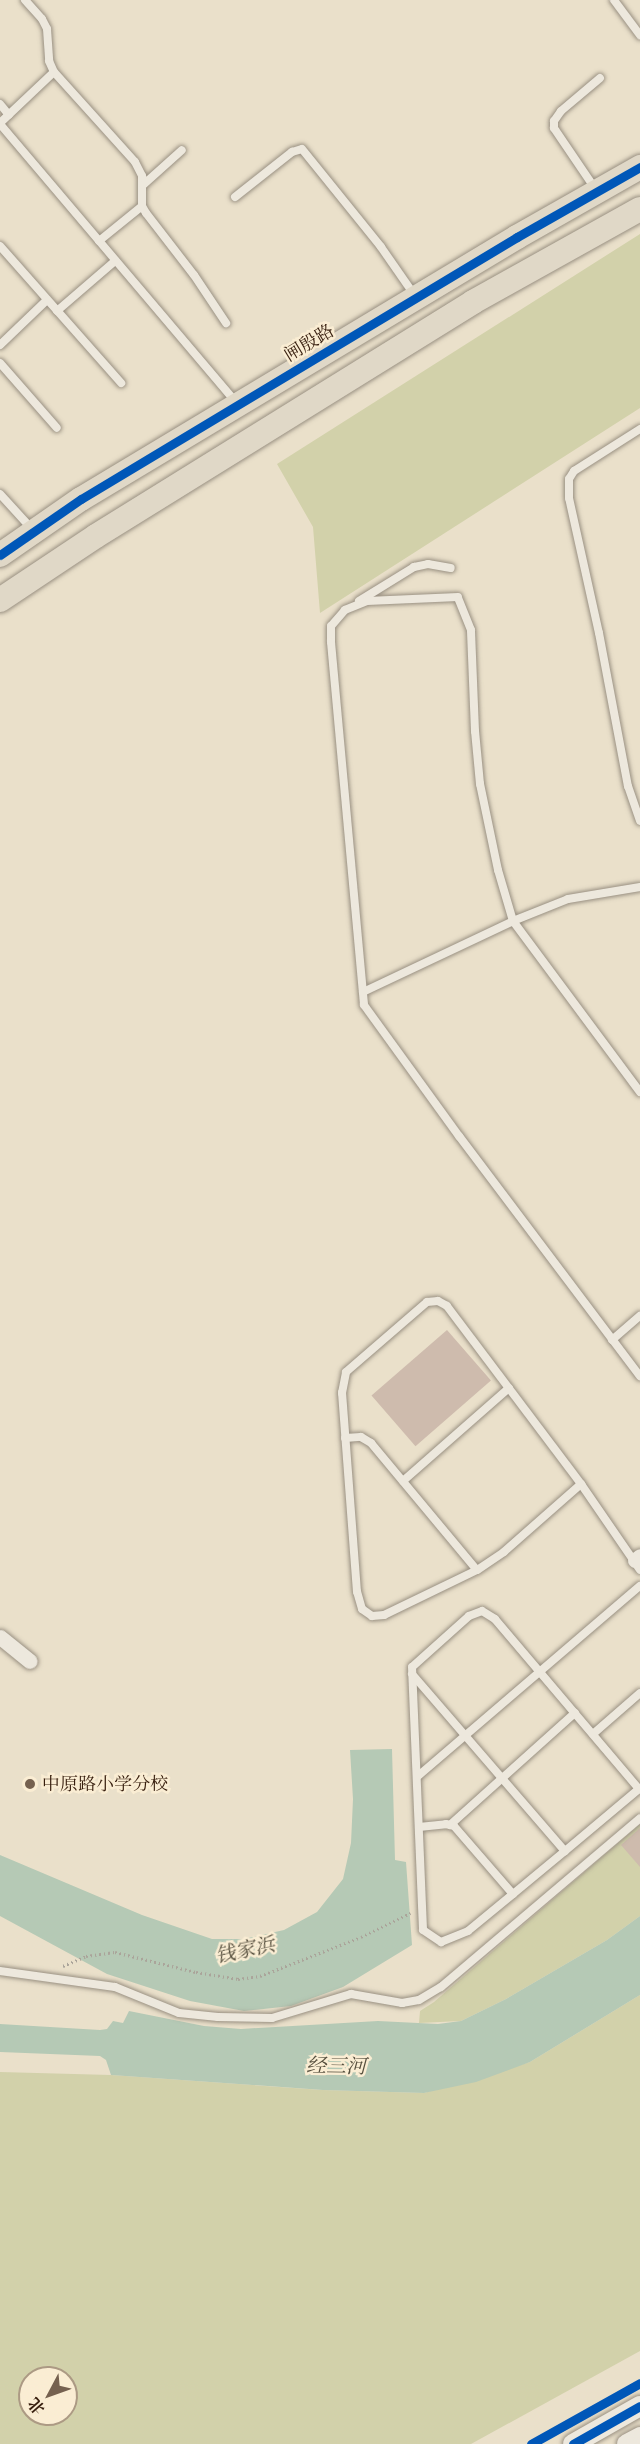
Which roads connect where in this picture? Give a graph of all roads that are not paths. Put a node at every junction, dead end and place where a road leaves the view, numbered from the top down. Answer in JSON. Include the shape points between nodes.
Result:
{"nodes":[{"id":1,"x":26,"y":0,"type":"edge"},
{"id":2,"x":614,"y":0,"type":"edge"},
{"id":3,"x":640,"y":35,"type":"edge"},
{"id":4,"x":54,"y":72,"type":"junction"},
{"id":5,"x":600,"y":78,"type":"dead end"},
{"id":6,"x":0,"y":104,"type":"edge"},
{"id":7,"x":9,"y":115,"type":"junction"},
{"id":8,"x":0,"y":124,"type":"edge"},
{"id":9,"x":182,"y":150,"type":"dead end"},
{"id":10,"x":640,"y":167,"type":"edge"},
{"id":11,"x":143,"y":184,"type":"junction"},
{"id":12,"x":597,"y":191,"type":"junction"},
{"id":13,"x":236,"y":197,"type":"dead end"},
{"id":14,"x":142,"y":206,"type":"junction"},
{"id":15,"x":640,"y":209,"type":"edge"},
{"id":16,"x":99,"y":241,"type":"junction"},
{"id":17,"x":0,"y":246,"type":"edge"},
{"id":18,"x":115,"y":261,"type":"junction"},
{"id":19,"x":416,"y":298,"type":"junction"},
{"id":20,"x":47,"y":300,"type":"junction"},
{"id":21,"x":57,"y":311,"type":"junction"},
{"id":22,"x":226,"y":323,"type":"dead end"},
{"id":23,"x":0,"y":345,"type":"edge"},
{"id":24,"x":0,"y":363,"type":"edge"},
{"id":25,"x":121,"y":383,"type":"dead end"},
{"id":26,"x":238,"y":405,"type":"junction"},
{"id":27,"x":57,"y":428,"type":"dead end"},
{"id":28,"x":640,"y":429,"type":"edge"},
{"id":29,"x":0,"y":494,"type":"edge"},
{"id":30,"x":34,"y":532,"type":"junction"},
{"id":31,"x":0,"y":555,"type":"edge"},
{"id":32,"x":451,"y":568,"type":"dead end"},
{"id":33,"x":0,"y":600,"type":"edge"},
{"id":34,"x":345,"y":610,"type":"junction"},
{"id":35,"x":640,"y":821,"type":"edge"},
{"id":36,"x":640,"y":887,"type":"edge"},
{"id":37,"x":513,"y":921,"type":"junction"},
{"id":38,"x":363,"y":992,"type":"junction"},
{"id":39,"x":640,"y":1092,"type":"edge"},
{"id":40,"x":640,"y":1316,"type":"edge"},
{"id":41,"x":612,"y":1340,"type":"junction"},
{"id":42,"x":640,"y":1376,"type":"edge"},
{"id":43,"x":509,"y":1388,"type":"junction"},
{"id":44,"x":345,"y":1438,"type":"junction"},
{"id":45,"x":403,"y":1481,"type":"junction"},
{"id":46,"x":581,"y":1484,"type":"junction"},
{"id":47,"x":638,"y":1562,"type":"edge"},
{"id":48,"x":477,"y":1569,"type":"junction"},
{"id":49,"x":640,"y":1586,"type":"edge"},
{"id":50,"x":0,"y":1637,"type":"edge"},
{"id":51,"x":30,"y":1661,"type":"dead end"},
{"id":52,"x":542,"y":1672,"type":"junction"},
{"id":53,"x":412,"y":1674,"type":"junction"},
{"id":54,"x":640,"y":1693,"type":"edge"},
{"id":55,"x":575,"y":1713,"type":"junction"},
{"id":56,"x":593,"y":1734,"type":"junction"},
{"id":57,"x":467,"y":1735,"type":"junction"},
{"id":58,"x":418,"y":1776,"type":"junction"},
{"id":59,"x":503,"y":1778,"type":"junction"},
{"id":60,"x":639,"y":1789,"type":"edge"},
{"id":61,"x":640,"y":1818,"type":"edge"},
{"id":62,"x":450,"y":1825,"type":"junction"},
{"id":63,"x":419,"y":1827,"type":"junction"},
{"id":64,"x":565,"y":1851,"type":"junction"},
{"id":65,"x":513,"y":1894,"type":"junction"},
{"id":66,"x":0,"y":1971,"type":"edge"},
{"id":67,"x":640,"y":2406,"type":"edge"},
{"id":68,"x":640,"y":2437,"type":"edge"},
{"id":69,"x":573,"y":2444,"type":"edge"},
{"id":70,"x":627,"y":2444,"type":"edge"}],
"edges":[{"from":1,"to":4,"type":"lane","via":[[47,29],[49,61]]},
{"from":2,"to":3,"type":"lane"},
{"from":4,"to":7,"type":"lane"},
{"from":4,"to":11,"type":"lane","via":[[135,162]]},
{"from":5,"to":12,"type":"lane","via":[[554,121],[554,128]]},
{"from":6,"to":7,"type":"lane"},
{"from":7,"to":8,"type":"lane"},
{"from":8,"to":16,"type":"lane"},
{"from":9,"to":11,"type":"lane"},
{"from":10,"to":12,"type":"main road","name":"闸殷路"},
{"from":11,"to":14,"type":"lane"},
{"from":12,"to":19,"type":"main road","name":"闸殷路"},
{"from":13,"to":19,"type":"lane","via":[[302,148]]},
{"from":14,"to":16,"type":"lane"},
{"from":14,"to":22,"type":"lane"},
{"from":15,"to":33,"type":"main road","via":[[473,302]]},
{"from":16,"to":18,"type":"lane"},
{"from":17,"to":20,"type":"lane"},
{"from":18,"to":21,"type":"lane"},
{"from":18,"to":26,"type":"lane"},
{"from":19,"to":26,"type":"main road","name":"闸殷路"},
{"from":20,"to":21,"type":"lane"},
{"from":20,"to":23,"type":"lane"},
{"from":21,"to":25,"type":"lane"},
{"from":24,"to":27,"type":"lane"},
{"from":26,"to":30,"type":"main road","name":"闸殷路","via":[[81,499]]},
{"from":28,"to":35,"type":"lane","via":[[574,471],[568,489],[628,786]]},
{"from":29,"to":30,"type":"lane"},
{"from":30,"to":31,"type":"main road","name":"闸殷路"},
{"from":32,"to":34,"type":"lane","via":[[428,564],[414,567]]},
{"from":34,"to":37,"type":"lane","via":[[367,601],[458,597],[471,630],[480,784]]},
{"from":34,"to":38,"type":"lane","via":[[331,627],[331,642]]},
{"from":36,"to":37,"type":"lane","via":[[587,893]]},
{"from":37,"to":38,"type":"lane"},
{"from":37,"to":39,"type":"lane"},
{"from":38,"to":41,"type":"lane","via":[[367,1011]]},
{"from":40,"to":41,"type":"lane"},
{"from":41,"to":42,"type":"lane"},
{"from":43,"to":44,"type":"lane","via":[[447,1305],[426,1302],[346,1372],[342,1393]]},
{"from":43,"to":45,"type":"lane"},
{"from":43,"to":46,"type":"lane"},
{"from":44,"to":45,"type":"lane","via":[[361,1437],[371,1443]]},
{"from":44,"to":48,"type":"lane","via":[[357,1592],[362,1609],[372,1616],[384,1615]]},
{"from":45,"to":48,"type":"lane"},
{"from":46,"to":47,"type":"lane"},
{"from":46,"to":48,"type":"lane","via":[[504,1552]]},
{"from":49,"to":52,"type":"lane"},
{"from":50,"to":51,"type":"street"},
{"from":52,"to":53,"type":"lane","via":[[495,1619],[482,1611],[469,1616],[412,1667]]},
{"from":52,"to":55,"type":"lane"},
{"from":52,"to":57,"type":"lane"},
{"from":53,"to":57,"type":"lane"},
{"from":53,"to":58,"type":"lane"},
{"from":54,"to":56,"type":"lane"},
{"from":55,"to":56,"type":"lane"},
{"from":55,"to":59,"type":"lane"},
{"from":56,"to":60,"type":"lane"},
{"from":57,"to":58,"type":"lane"},
{"from":57,"to":59,"type":"lane"},
{"from":58,"to":63,"type":"lane"},
{"from":59,"to":62,"type":"lane"},
{"from":59,"to":64,"type":"lane"},
{"from":60,"to":64,"type":"lane"},
{"from":61,"to":66,"type":"lane","via":[[441,1987],[419,2000],[402,2003],[351,1994],[272,2019],[218,2017],[179,2013],[115,1987]]},
{"from":62,"to":63,"type":"lane"},
{"from":62,"to":65,"type":"lane"},
{"from":63,"to":65,"type":"lane","via":[[423,1930],[441,1942],[468,1931]]},
{"from":64,"to":65,"type":"lane"},
{"from":67,"to":69,"type":"street"},
{"from":68,"to":70,"type":"street"}]}
